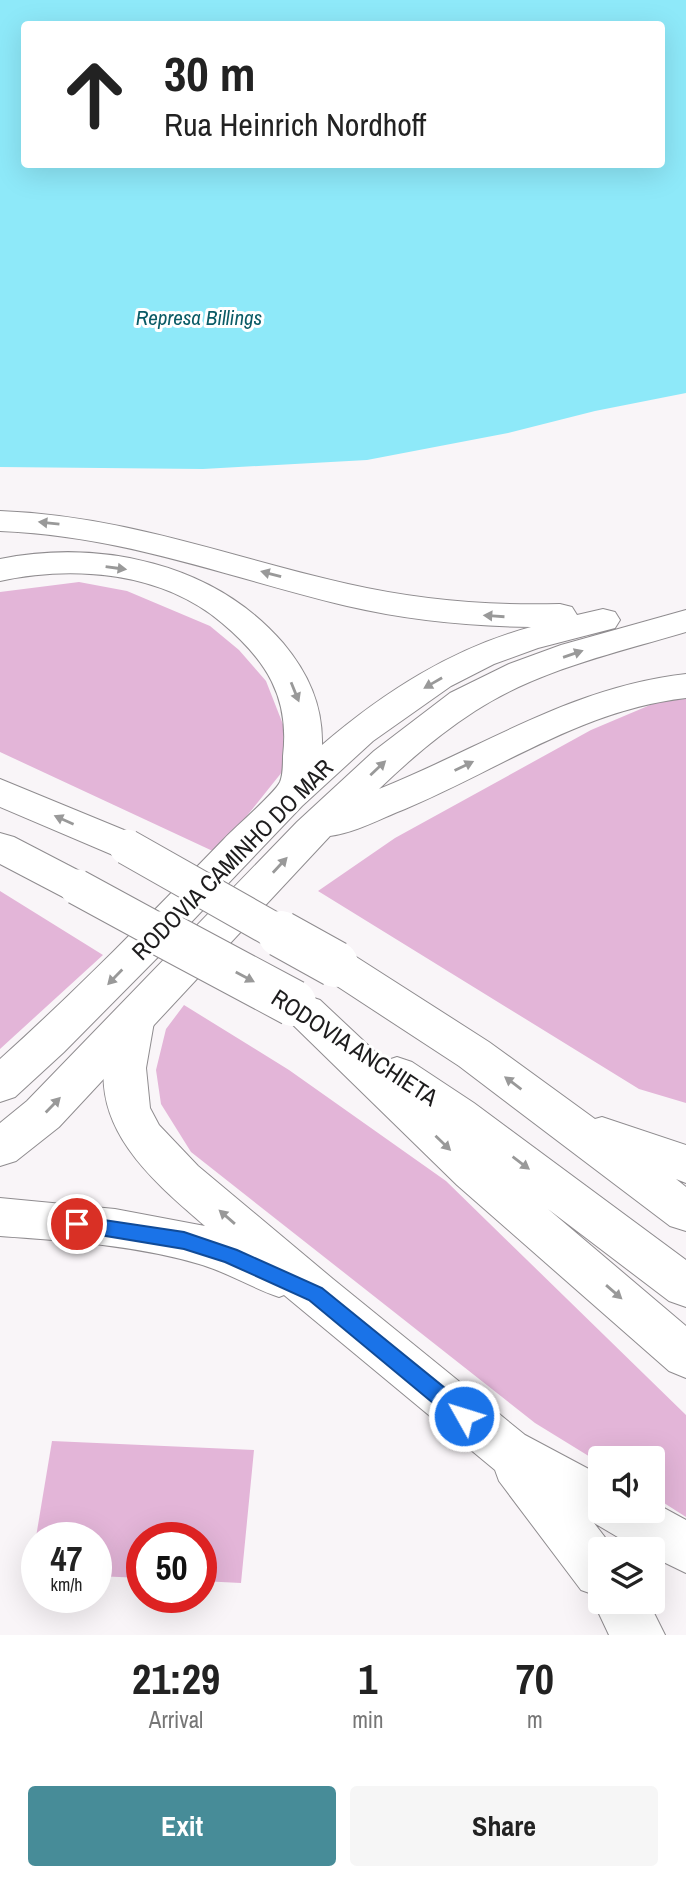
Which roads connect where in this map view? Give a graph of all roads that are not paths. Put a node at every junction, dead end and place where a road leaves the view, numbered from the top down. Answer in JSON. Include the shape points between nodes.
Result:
{"nodes":[{"id":1,"x":0,"y":521,"type":"edge"},
{"id":2,"x":0,"y":570,"type":"edge"},
{"id":3,"x":686,"y":604,"type":"edge"},
{"id":4,"x":635,"y":613,"type":"junction"},
{"id":5,"x":686,"y":621,"type":"edge"},
{"id":6,"x":686,"y":686,"type":"edge"},
{"id":7,"x":298,"y":786,"type":"junction"},
{"id":8,"x":0,"y":792,"type":"edge"},
{"id":9,"x":311,"y":832,"type":"junction"},
{"id":10,"x":0,"y":846,"type":"edge"},
{"id":11,"x":299,"y":1007,"type":"junction"},
{"id":12,"x":133,"y":1022,"type":"junction"},
{"id":13,"x":0,"y":1085,"type":"edge"},
{"id":14,"x":568,"y":1124,"type":"junction"},
{"id":15,"x":0,"y":1148,"type":"edge"},
{"id":16,"x":686,"y":1164,"type":"edge"},
{"id":17,"x":686,"y":1212,"type":"edge"},
{"id":18,"x":0,"y":1217,"type":"edge"},
{"id":19,"x":686,"y":1287,"type":"edge"},
{"id":20,"x":316,"y":1294,"type":"junction"},
{"id":21,"x":686,"y":1356,"type":"edge"},
{"id":22,"x":507,"y":1451,"type":"junction"},
{"id":23,"x":588,"y":1495,"type":"edge"},
{"id":24,"x":641,"y":1523,"type":"edge"},
{"id":25,"x":686,"y":1548,"type":"edge"},
{"id":26,"x":588,"y":1556,"type":"edge"},
{"id":27,"x":626,"y":1614,"type":"edge"},
{"id":28,"x":638,"y":1635,"type":"edge"}],
"edges":[{"from":4,"to":1,"type":"main road","one_way":true,"via":[[501,617],[433,610],[349,595],[104,529]]},
{"from":2,"to":7,"type":"main road","one_way":true,"via":[[48,562],[131,570],[176,582],[224,607],[277,658],[296,691],[304,746]]},
{"from":3,"to":4,"type":"main road","name":"RODOVIA CAMINHO DO MAR"},
{"from":4,"to":7,"type":"main road","name":"RODOVIA CAMINHO DO MAR","one_way":true,"via":[[533,636],[480,657],[371,724]]},
{"from":9,"to":5,"type":"main road","name":"RODOVIA CAMINHO DO MAR","one_way":true,"via":[[387,760],[463,702],[522,672],[574,653]]},
{"from":9,"to":6,"type":"main road","one_way":true,"via":[[616,698]]},
{"from":7,"to":13,"type":"main road","name":"RODOVIA CAMINHO DO MAR","one_way":true,"via":[[89,1004]]},
{"from":14,"to":8,"type":"main road","one_way":true,"bridge":true,"via":[[474,1054],[335,964],[127,848]]},
{"from":12,"to":9,"type":"main road","name":"RODOVIA CAMINHO DO MAR","one_way":true},
{"from":10,"to":11,"type":"main road","name":"RODOVIA ANCHIETA","one_way":true,"bridge":true},
{"from":11,"to":19,"type":"main road","name":"RODOVIA ANCHIETA","one_way":true,"via":[[458,1116]]},
{"from":11,"to":21,"type":"main road","one_way":true,"via":[[473,1172]]},
{"from":15,"to":12,"type":"main road","name":"RODOVIA CAMINHO DO MAR","one_way":true,"via":[[43,1114]]},
{"from":20,"to":12,"type":"main road","one_way":true,"via":[[182,1179],[143,1138],[128,1108],[124,1068]]},
{"from":14,"to":16,"type":"main road"},
{"from":14,"to":17,"type":"main road"},
{"from":18,"to":20,"type":"main road","via":[[184,1240],[230,1255]]},
{"from":20,"to":22,"type":"main road"},
{"from":22,"to":23,"type":"main road"},
{"from":22,"to":26,"type":"main road"},
{"from":24,"to":25,"type":"main road"},
{"from":27,"to":28,"type":"main road"}]}
